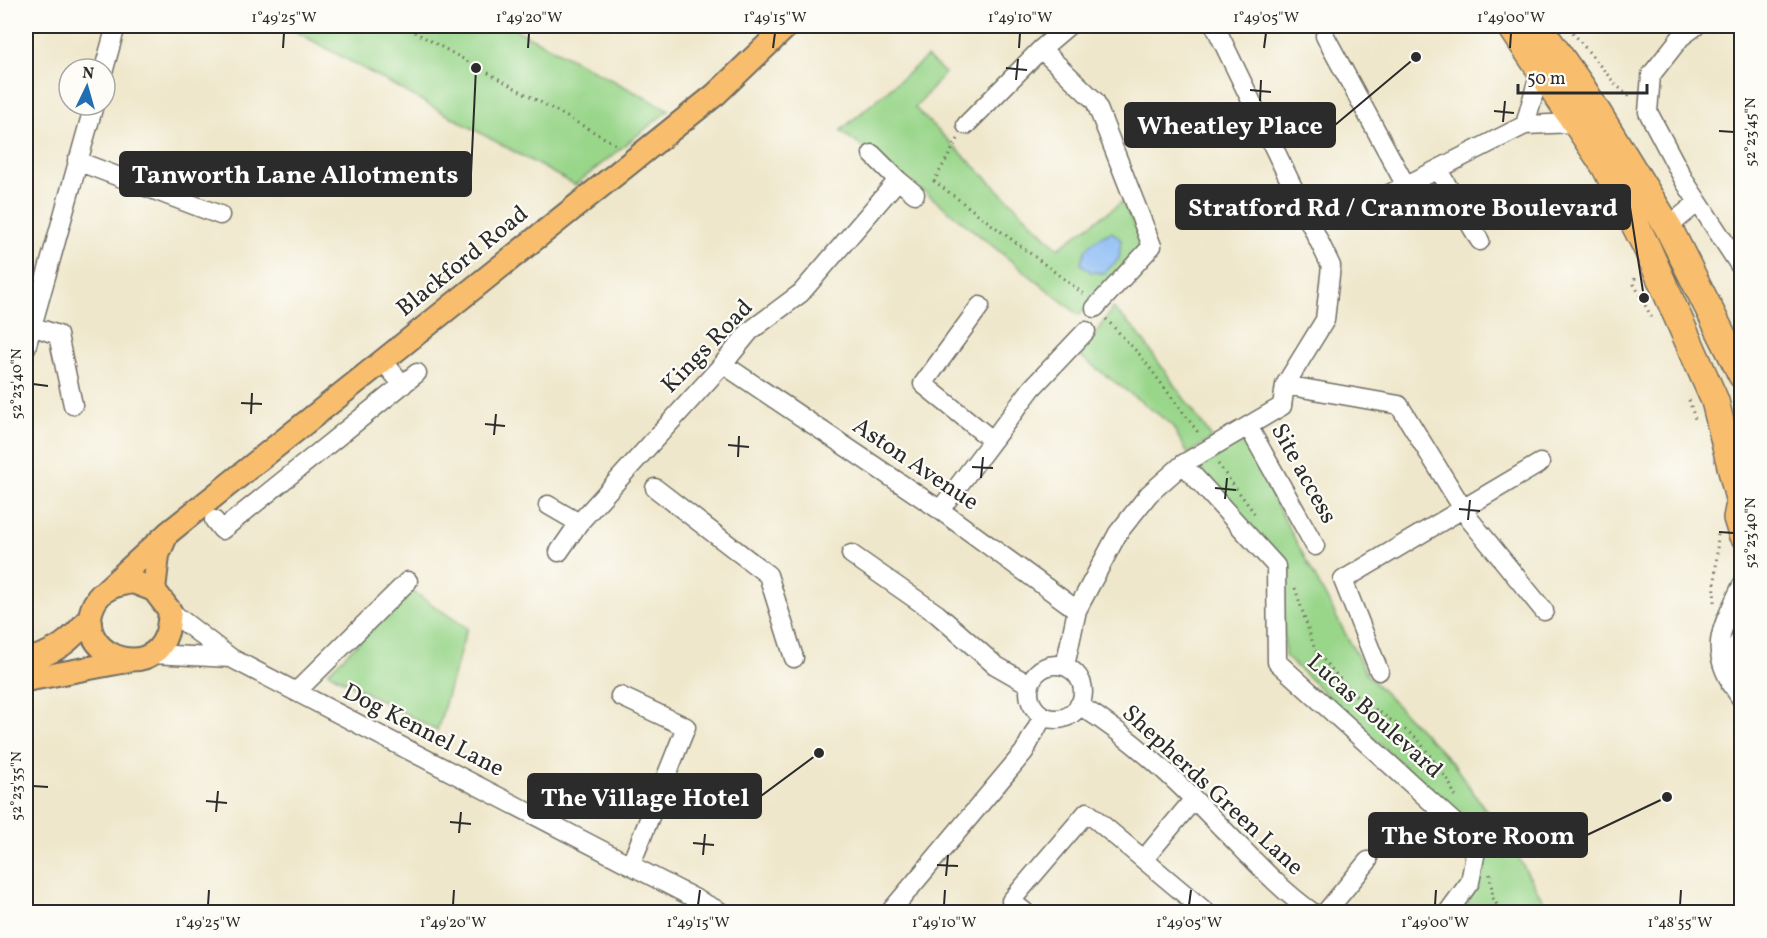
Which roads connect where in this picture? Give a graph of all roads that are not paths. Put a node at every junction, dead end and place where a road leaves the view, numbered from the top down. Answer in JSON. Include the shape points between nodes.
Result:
{"nodes":[{"id":1,"x":116,"y":26,"type":"edge"},
{"id":2,"x":787,"y":26,"type":"edge"},
{"id":3,"x":1068,"y":26,"type":"edge"},
{"id":4,"x":1215,"y":26,"type":"edge"},
{"id":5,"x":1511,"y":26,"type":"edge"},
{"id":6,"x":1538,"y":26,"type":"edge"},
{"id":7,"x":1696,"y":26,"type":"edge"},
{"id":8,"x":1325,"y":36,"type":"dead end"},
{"id":9,"x":1041,"y":49,"type":"junction"},
{"id":10,"x":107,"y":57,"type":"edge"},
{"id":11,"x":1540,"y":71,"type":"junction"},
{"id":12,"x":91,"y":117,"type":"edge"},
{"id":13,"x":1575,"y":123,"type":"junction"},
{"id":14,"x":966,"y":125,"type":"road end"},
{"id":15,"x":1525,"y":125,"type":"junction"},
{"id":16,"x":872,"y":154,"type":"dead end"},
{"id":17,"x":78,"y":161,"type":"junction"},
{"id":18,"x":1438,"y":170,"type":"junction"},
{"id":19,"x":898,"y":180,"type":"junction"},
{"id":20,"x":1406,"y":186,"type":"junction"},
{"id":21,"x":915,"y":194,"type":"dead end"},
{"id":22,"x":1383,"y":197,"type":"road end"},
{"id":23,"x":1697,"y":203,"type":"junction"},
{"id":24,"x":220,"y":214,"type":"dead end"},
{"id":25,"x":1668,"y":227,"type":"junction"},
{"id":26,"x":1480,"y":241,"type":"dead end"},
{"id":27,"x":1742,"y":269,"type":"edge"},
{"id":28,"x":980,"y":306,"type":"dead end"},
{"id":29,"x":1095,"y":308,"type":"road end"},
{"id":30,"x":32,"y":326,"type":"junction"},
{"id":31,"x":1086,"y":331,"type":"dead end"},
{"id":32,"x":26,"y":348,"type":"edge"},
{"id":33,"x":383,"y":361,"type":"junction"},
{"id":34,"x":723,"y":364,"type":"junction"},
{"id":35,"x":1739,"y":369,"type":"edge"},
{"id":36,"x":1285,"y":385,"type":"junction"},
{"id":37,"x":73,"y":405,"type":"dead end"},
{"id":38,"x":1248,"y":426,"type":"junction"},
{"id":39,"x":992,"y":440,"type":"junction"},
{"id":40,"x":1540,"y":463,"type":"dead end"},
{"id":41,"x":1183,"y":464,"type":"junction"},
{"id":42,"x":655,"y":488,"type":"dead end"},
{"id":43,"x":1740,"y":496,"type":"edge"},
{"id":44,"x":548,"y":505,"type":"dead end"},
{"id":45,"x":1463,"y":508,"type":"junction"},
{"id":46,"x":940,"y":510,"type":"junction"},
{"id":47,"x":214,"y":520,"type":"dead end"},
{"id":48,"x":579,"y":523,"type":"junction"},
{"id":49,"x":1730,"y":532,"type":"edge"},
{"id":50,"x":168,"y":533,"type":"junction"},
{"id":51,"x":1315,"y":546,"type":"dead end"},
{"id":52,"x":559,"y":552,"type":"dead end"},
{"id":53,"x":851,"y":554,"type":"dead end"},
{"id":54,"x":408,"y":580,"type":"dead end"},
{"id":55,"x":1742,"y":585,"type":"edge"},
{"id":56,"x":106,"y":590,"type":"junction"},
{"id":57,"x":154,"y":590,"type":"junction"},
{"id":58,"x":1077,"y":610,"type":"junction"},
{"id":59,"x":170,"y":611,"type":"junction"},
{"id":60,"x":1544,"y":611,"type":"dead end"},
{"id":61,"x":90,"y":617,"type":"junction"},
{"id":62,"x":1742,"y":636,"type":"edge"},
{"id":63,"x":152,"y":654,"type":"junction"},
{"id":64,"x":231,"y":658,"type":"junction"},
{"id":65,"x":795,"y":658,"type":"dead end"},
{"id":66,"x":26,"y":660,"type":"edge"},
{"id":67,"x":127,"y":661,"type":"junction"},
{"id":68,"x":1065,"y":666,"type":"junction"},
{"id":69,"x":1379,"y":671,"type":"dead end"},
{"id":70,"x":26,"y":680,"type":"edge"},
{"id":71,"x":1731,"y":685,"type":"junction"},
{"id":72,"x":1030,"y":686,"type":"junction"},
{"id":73,"x":296,"y":692,"type":"junction"},
{"id":74,"x":620,"y":696,"type":"dead end"},
{"id":75,"x":1742,"y":700,"type":"edge"},
{"id":76,"x":1079,"y":705,"type":"junction"},
{"id":77,"x":1044,"y":716,"type":"junction"},
{"id":78,"x":1194,"y":799,"type":"junction"},
{"id":79,"x":1144,"y":860,"type":"junction"},
{"id":80,"x":1368,"y":861,"type":"dead end"},
{"id":81,"x":631,"y":864,"type":"junction"},
{"id":82,"x":714,"y":911,"type":"edge"},
{"id":83,"x":890,"y":912,"type":"edge"},
{"id":84,"x":1025,"y":912,"type":"edge"},
{"id":85,"x":1206,"y":912,"type":"edge"},
{"id":86,"x":1312,"y":912,"type":"edge"},
{"id":87,"x":1326,"y":912,"type":"edge"},
{"id":88,"x":1448,"y":912,"type":"edge"}],
"edges":[{"from":1,"to":10,"type":"street"},
{"from":2,"to":33,"type":"main road","name":"Blackford Road","via":[[716,94]]},
{"from":3,"to":9,"type":"street"},
{"from":4,"to":36,"type":"street","via":[[1331,266],[1325,320]]},
{"from":5,"to":11,"type":"highway"},
{"from":6,"to":25,"type":"highway"},
{"from":7,"to":23,"type":"street","via":[[1681,37],[1651,75],[1648,112]]},
{"from":8,"to":20,"type":"street"},
{"from":9,"to":14,"type":"street"},
{"from":9,"to":29,"type":"street","via":[[1095,101],[1152,246]]},
{"from":11,"to":13,"type":"highway"},
{"from":11,"to":15,"type":"street"},
{"from":12,"to":17,"type":"street"},
{"from":13,"to":15,"type":"street"},
{"from":13,"to":43,"type":"highway","via":[[1605,166],[1647,248],[1714,401]]},
{"from":15,"to":18,"type":"street"},
{"from":16,"to":19,"type":"street"},
{"from":17,"to":24,"type":"street"},
{"from":17,"to":30,"type":"street"},
{"from":18,"to":20,"type":"street"},
{"from":18,"to":26,"type":"street"},
{"from":19,"to":21,"type":"street"},
{"from":19,"to":34,"type":"street","name":"Kings Road","via":[[801,293],[750,331]]},
{"from":20,"to":22,"type":"street"},
{"from":23,"to":25,"type":"street"},
{"from":23,"to":27,"type":"street"},
{"from":25,"to":35,"type":"highway"},
{"from":28,"to":39,"type":"street","via":[[923,384]]},
{"from":30,"to":32,"type":"street"},
{"from":30,"to":37,"type":"street","via":[[58,335]]},
{"from":31,"to":39,"type":"street","via":[[1032,388]]},
{"from":33,"to":47,"type":"street","via":[[410,379],[222,530]]},
{"from":33,"to":50,"type":"main road","name":"Blackford Road"},
{"from":34,"to":46,"type":"street","name":"Aston Avenue"},
{"from":34,"to":48,"type":"street","name":"Kings Road"},
{"from":36,"to":38,"type":"street","via":[[1282,406]]},
{"from":36,"to":45,"type":"street","via":[[1399,405]]},
{"from":38,"to":41,"type":"street"},
{"from":38,"to":51,"type":"street","name":"Site access"},
{"from":39,"to":46,"type":"street"},
{"from":40,"to":45,"type":"street"},
{"from":41,"to":58,"type":"street","via":[[1149,494],[1118,533]]},
{"from":41,"to":88,"type":"street","name":"Lucas Boulevard","via":[[1276,566],[1277,662],[1459,827],[1475,856],[1470,882]]},
{"from":42,"to":65,"type":"street","via":[[768,575]]},
{"from":43,"to":49,"type":"highway"},
{"from":44,"to":48,"type":"street"},
{"from":45,"to":60,"type":"street"},
{"from":45,"to":69,"type":"street","via":[[1343,580]]},
{"from":46,"to":58,"type":"street","name":"Aston Avenue"},
{"from":48,"to":52,"type":"street","name":"Kings Road"},
{"from":50,"to":56,"type":"main road","name":"Blackford Road"},
{"from":50,"to":57,"type":"main road","via":[[158,555]]},
{"from":53,"to":72,"type":"street","via":[[937,614],[995,665]]},
{"from":54,"to":73,"type":"street"},
{"from":55,"to":71,"type":"street","via":[[1723,626],[1718,650]]},
{"from":56,"to":57,"type":"main road","via":[[133,582]]},
{"from":56,"to":61,"type":"main road","via":[[97,599]]},
{"from":57,"to":59,"type":"main road"},
{"from":58,"to":68,"type":"street"},
{"from":59,"to":63,"type":"main road","via":[[166,635]]},
{"from":59,"to":64,"type":"street","name":"Dog Kennel Lane"},
{"from":61,"to":66,"type":"main road","via":[[71,641]]},
{"from":61,"to":67,"type":"main road","via":[[94,639],[101,648]]},
{"from":62,"to":71,"type":"street","via":[[1736,647]]},
{"from":63,"to":64,"type":"street","name":"Dog Kennel Lane"},
{"from":63,"to":67,"type":"main road"},
{"from":64,"to":73,"type":"street","name":"Dog Kennel Lane"},
{"from":67,"to":70,"type":"main road"},
{"from":68,"to":72,"type":"street","via":[[1038,671]]},
{"from":68,"to":76,"type":"street","via":[[1080,681]]},
{"from":71,"to":75,"type":"street"},
{"from":72,"to":77,"type":"street","via":[[1031,703]]},
{"from":73,"to":81,"type":"street","name":"Dog Kennel Lane"},
{"from":74,"to":81,"type":"street","via":[[687,727]]},
{"from":76,"to":77,"type":"street","via":[[1067,716]]},
{"from":76,"to":78,"type":"street","name":"Shepherds Green Lane","via":[[1141,749]]},
{"from":77,"to":83,"type":"street","via":[[1024,752]]},
{"from":78,"to":79,"type":"street"},
{"from":78,"to":86,"type":"street","name":"Shepherds Green Lane","via":[[1287,894]]},
{"from":79,"to":84,"type":"street","via":[[1087,812],[1011,901]]},
{"from":79,"to":85,"type":"street"},
{"from":80,"to":87,"type":"street"},
{"from":81,"to":82,"type":"street","name":"Dog Kennel Lane"}]}
